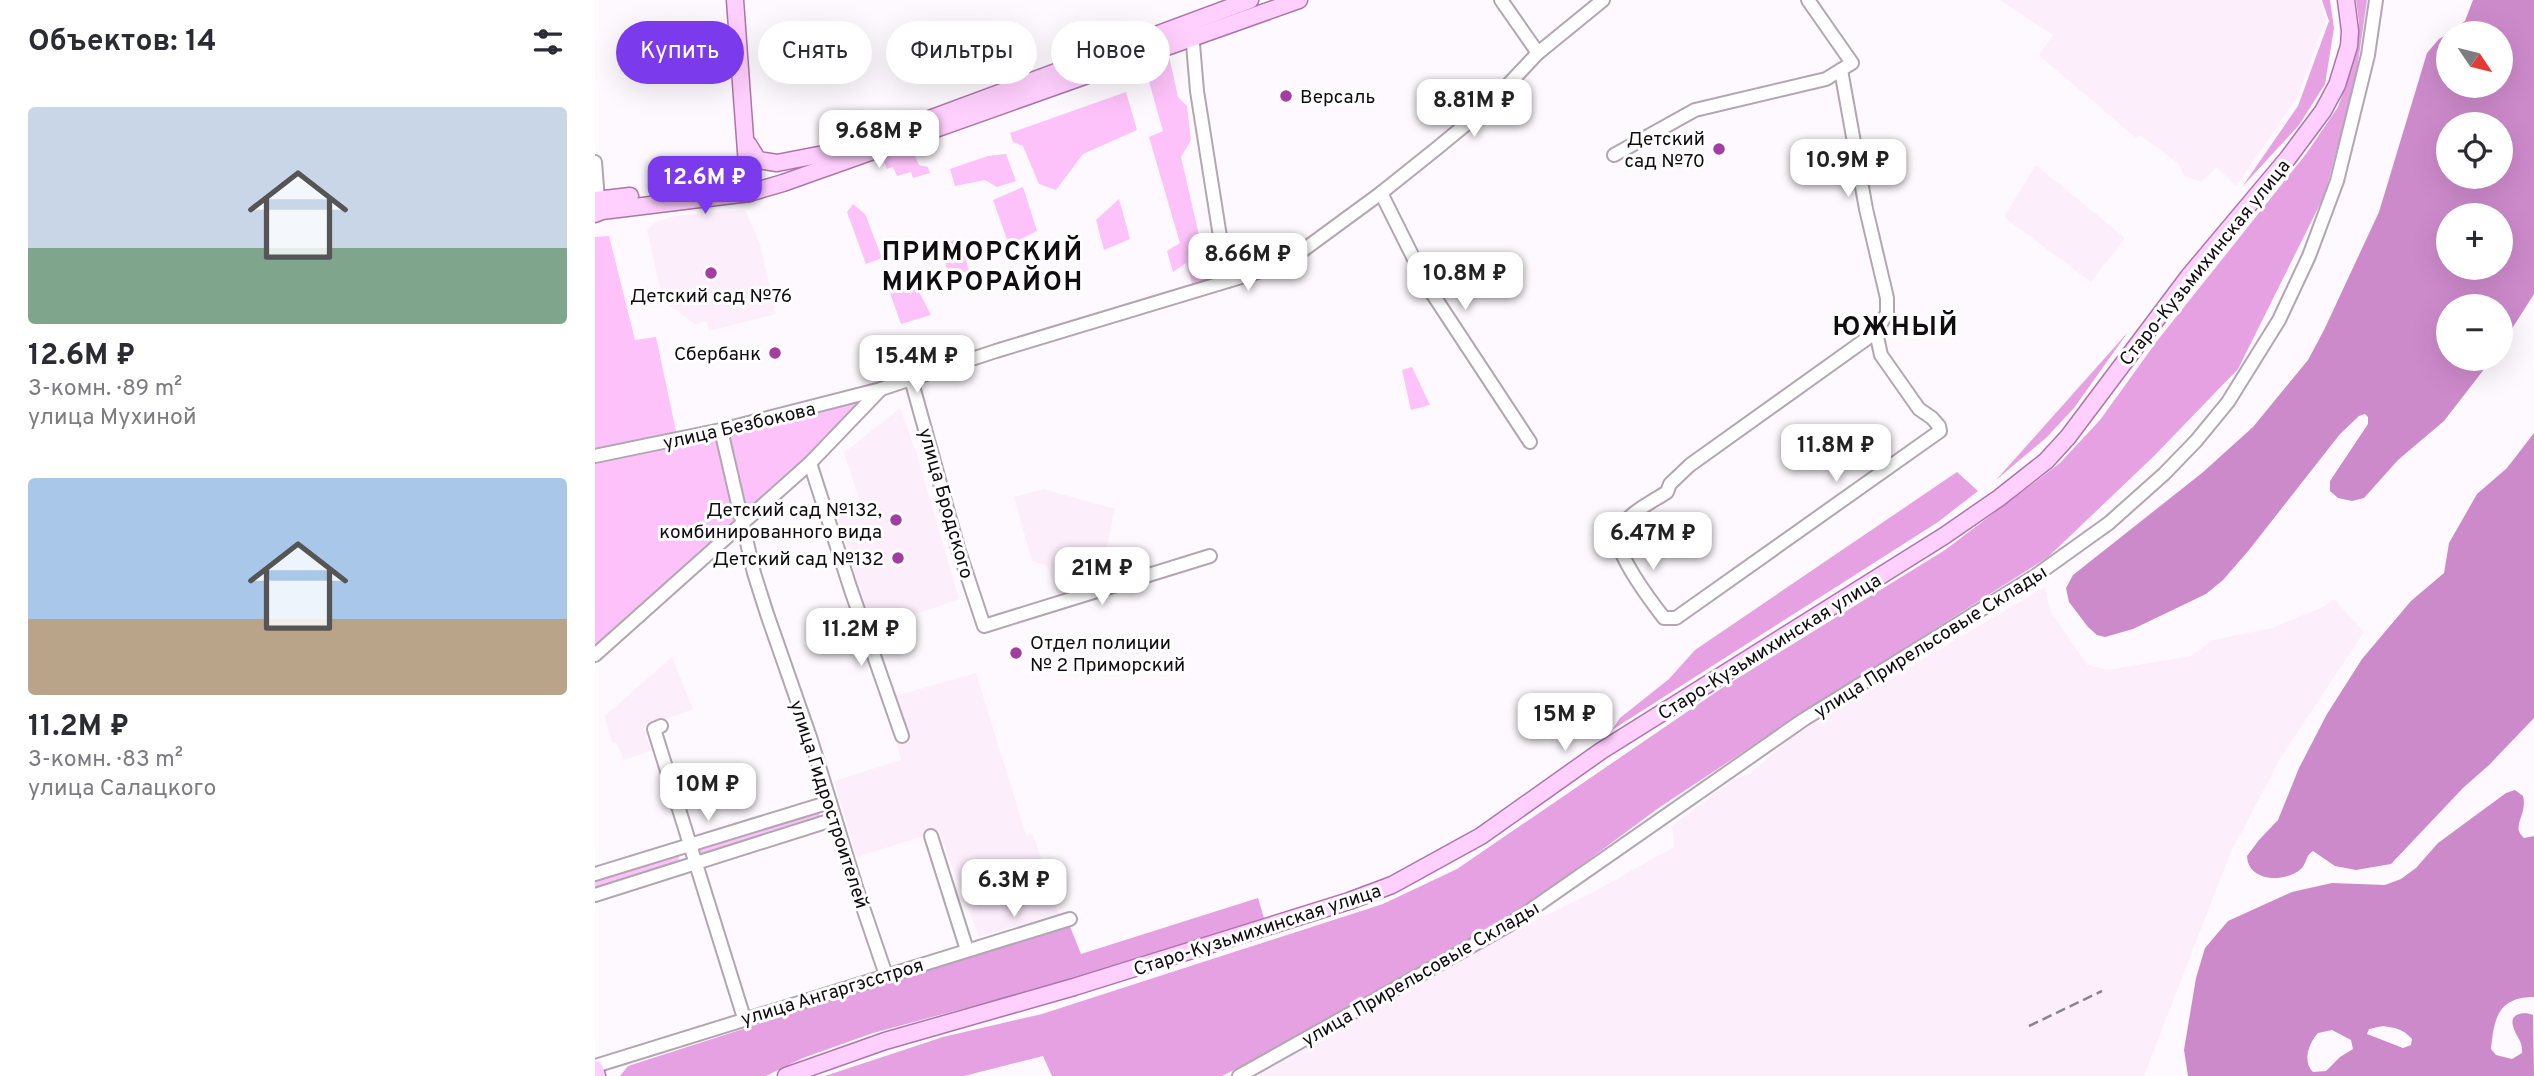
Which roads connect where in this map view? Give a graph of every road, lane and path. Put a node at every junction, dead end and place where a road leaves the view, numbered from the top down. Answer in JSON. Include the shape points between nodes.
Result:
{"nodes":[{"id":1,"x":735,"y":0,"type":"edge"},
{"id":2,"x":1250,"y":0,"type":"edge"},
{"id":3,"x":1299,"y":0,"type":"edge"},
{"id":4,"x":1501,"y":0,"type":"edge"},
{"id":5,"x":1603,"y":0,"type":"edge"},
{"id":6,"x":1808,"y":0,"type":"edge"},
{"id":7,"x":2339,"y":0,"type":"edge"},
{"id":8,"x":2346,"y":0,"type":"edge"},
{"id":9,"x":2376,"y":0,"type":"edge"},
{"id":10,"x":1194,"y":20,"type":"junction"},
{"id":11,"x":2349,"y":25,"type":"junction"},
{"id":12,"x":1191,"y":38,"type":"junction"},
{"id":13,"x":1538,"y":53,"type":"junction"},
{"id":14,"x":1841,"y":70,"type":"junction"},
{"id":15,"x":745,"y":136,"type":"junction"},
{"id":16,"x":850,"y":148,"type":"junction"},
{"id":17,"x":1614,"y":155,"type":"dead end"},
{"id":18,"x":595,"y":162,"type":"edge"},
{"id":19,"x":749,"y":188,"type":"junction"},
{"id":20,"x":1381,"y":193,"type":"junction"},
{"id":21,"x":598,"y":206,"type":"edge"},
{"id":22,"x":1224,"y":264,"type":"junction"},
{"id":23,"x":1262,"y":272,"type":"junction"},
{"id":24,"x":1227,"y":281,"type":"junction"},
{"id":25,"x":1876,"y":332,"type":"junction"},
{"id":26,"x":911,"y":379,"type":"junction"},
{"id":27,"x":881,"y":389,"type":"junction"},
{"id":28,"x":721,"y":430,"type":"junction"},
{"id":29,"x":1530,"y":442,"type":"dead end"},
{"id":30,"x":595,"y":456,"type":"edge"},
{"id":31,"x":810,"y":463,"type":"junction"},
{"id":32,"x":742,"y":523,"type":"junction"},
{"id":33,"x":1210,"y":556,"type":"dead end"},
{"id":34,"x":595,"y":655,"type":"edge"},
{"id":35,"x":661,"y":726,"type":"dead end"},
{"id":36,"x":902,"y":736,"type":"dead end"},
{"id":37,"x":830,"y":802,"type":"junction"},
{"id":38,"x":835,"y":818,"type":"junction"},
{"id":39,"x":931,"y":836,"type":"dead end"},
{"id":40,"x":691,"y":845,"type":"junction"},
{"id":41,"x":696,"y":862,"type":"junction"},
{"id":42,"x":595,"y":874,"type":"edge"},
{"id":43,"x":595,"y":895,"type":"edge"},
{"id":44,"x":1070,"y":919,"type":"dead end"},
{"id":45,"x":967,"y":950,"type":"junction"},
{"id":46,"x":886,"y":975,"type":"junction"},
{"id":47,"x":744,"y":1018,"type":"junction"},
{"id":48,"x":595,"y":1068,"type":"edge"},
{"id":49,"x":597,"y":1076,"type":"edge"},
{"id":50,"x":786,"y":1076,"type":"edge"},
{"id":51,"x":1239,"y":1076,"type":"edge"}],
"edges":[{"from":1,"to":15,"type":"main road"},
{"from":2,"to":10,"type":"main road"},
{"from":3,"to":12,"type":"main road"},
{"from":4,"to":13,"type":"street"},
{"from":5,"to":13,"type":"street","name":"улица Безбокова"},
{"from":6,"to":14,"type":"street","via":[[1852,63]]},
{"from":7,"to":11,"type":"main road","name":"Старо-Кузьмихинская улица"},
{"from":8,"to":11,"type":"main road","name":"Старо-Кузьмихинская улица"},
{"from":9,"to":51,"type":"street","name":"улица Прирельсовые Склады","via":[[2368,55],[2337,181],[2309,256],[2279,320],[2228,402],[2164,474],[2109,523],[2035,576],[1803,720],[1509,925]]},
{"from":10,"to":12,"type":"street"},
{"from":10,"to":16,"type":"main road"},
{"from":11,"to":50,"type":"main road","name":"Старо-Кузьмихинская улица","via":[[2345,64],[2318,118],[2189,276],[2068,437],[2034,471],[1944,536],[1601,751],[1481,836],[1392,885],[1087,984],[885,1041]]},
{"from":12,"to":19,"type":"main road","via":[[921,136]]},
{"from":12,"to":22,"type":"street"},
{"from":13,"to":20,"type":"street","name":"улица Безбокова","via":[[1487,107]]},
{"from":14,"to":17,"type":"street","via":[[1826,79],[1695,110]]},
{"from":14,"to":25,"type":"street","via":[[1887,298],[1887,313]]},
{"from":15,"to":16,"type":"main road","via":[[758,160],[777,163]]},
{"from":15,"to":19,"type":"main road"},
{"from":16,"to":19,"type":"main road"},
{"from":18,"to":21,"type":"street"},
{"from":19,"to":21,"type":"main road"},
{"from":20,"to":23,"type":"street","name":"улица Безбокова","via":[[1302,251]]},
{"from":20,"to":29,"type":"street","via":[[1428,287]]},
{"from":22,"to":23,"type":"street","via":[[1243,272]]},
{"from":22,"to":24,"type":"street"},
{"from":23,"to":24,"type":"street","name":"улица Безбокова"},
{"from":24,"to":26,"type":"street","name":"улица Безбокова"},
{"from":25,"to":25,"type":"street","via":[[1881,355],[1940,431],[1676,618],[1664,618],[1618,546],[1618,531],[1667,492],[1690,465]]},
{"from":26,"to":27,"type":"street","name":"улица Безбокова"},
{"from":26,"to":33,"type":"street","name":"улица Бродского","via":[[985,626]]},
{"from":27,"to":28,"type":"street","name":"улица Безбокова"},
{"from":27,"to":31,"type":"street","name":"улица Безбокова"},
{"from":28,"to":30,"type":"street","name":"улица Безбокова"},
{"from":28,"to":32,"type":"street","name":"улица Гидростроителей"},
{"from":31,"to":32,"type":"street","name":"улица Безбокова"},
{"from":31,"to":36,"type":"street"},
{"from":32,"to":34,"type":"street","name":"улица Безбокова"},
{"from":32,"to":37,"type":"street","name":"улица Гидростроителей","via":[[767,614]]},
{"from":35,"to":40,"type":"street","via":[[654,729]]},
{"from":37,"to":38,"type":"street","name":"улица Гидростроителей"},
{"from":37,"to":40,"type":"street"},
{"from":38,"to":41,"type":"street"},
{"from":38,"to":46,"type":"street","name":"улица Гидростроителей"},
{"from":39,"to":45,"type":"street"},
{"from":40,"to":41,"type":"street"},
{"from":40,"to":42,"type":"street"},
{"from":41,"to":43,"type":"street"},
{"from":41,"to":47,"type":"street"},
{"from":44,"to":45,"type":"street","name":"улица Ангаргэсстроя"},
{"from":45,"to":46,"type":"street","name":"улица Ангаргэсстроя"},
{"from":46,"to":47,"type":"street","name":"улица Ангаргэсстроя"},
{"from":47,"to":48,"type":"street","name":"улица Ангаргэсстроя"},
{"from":48,"to":49,"type":"main road"}]}
